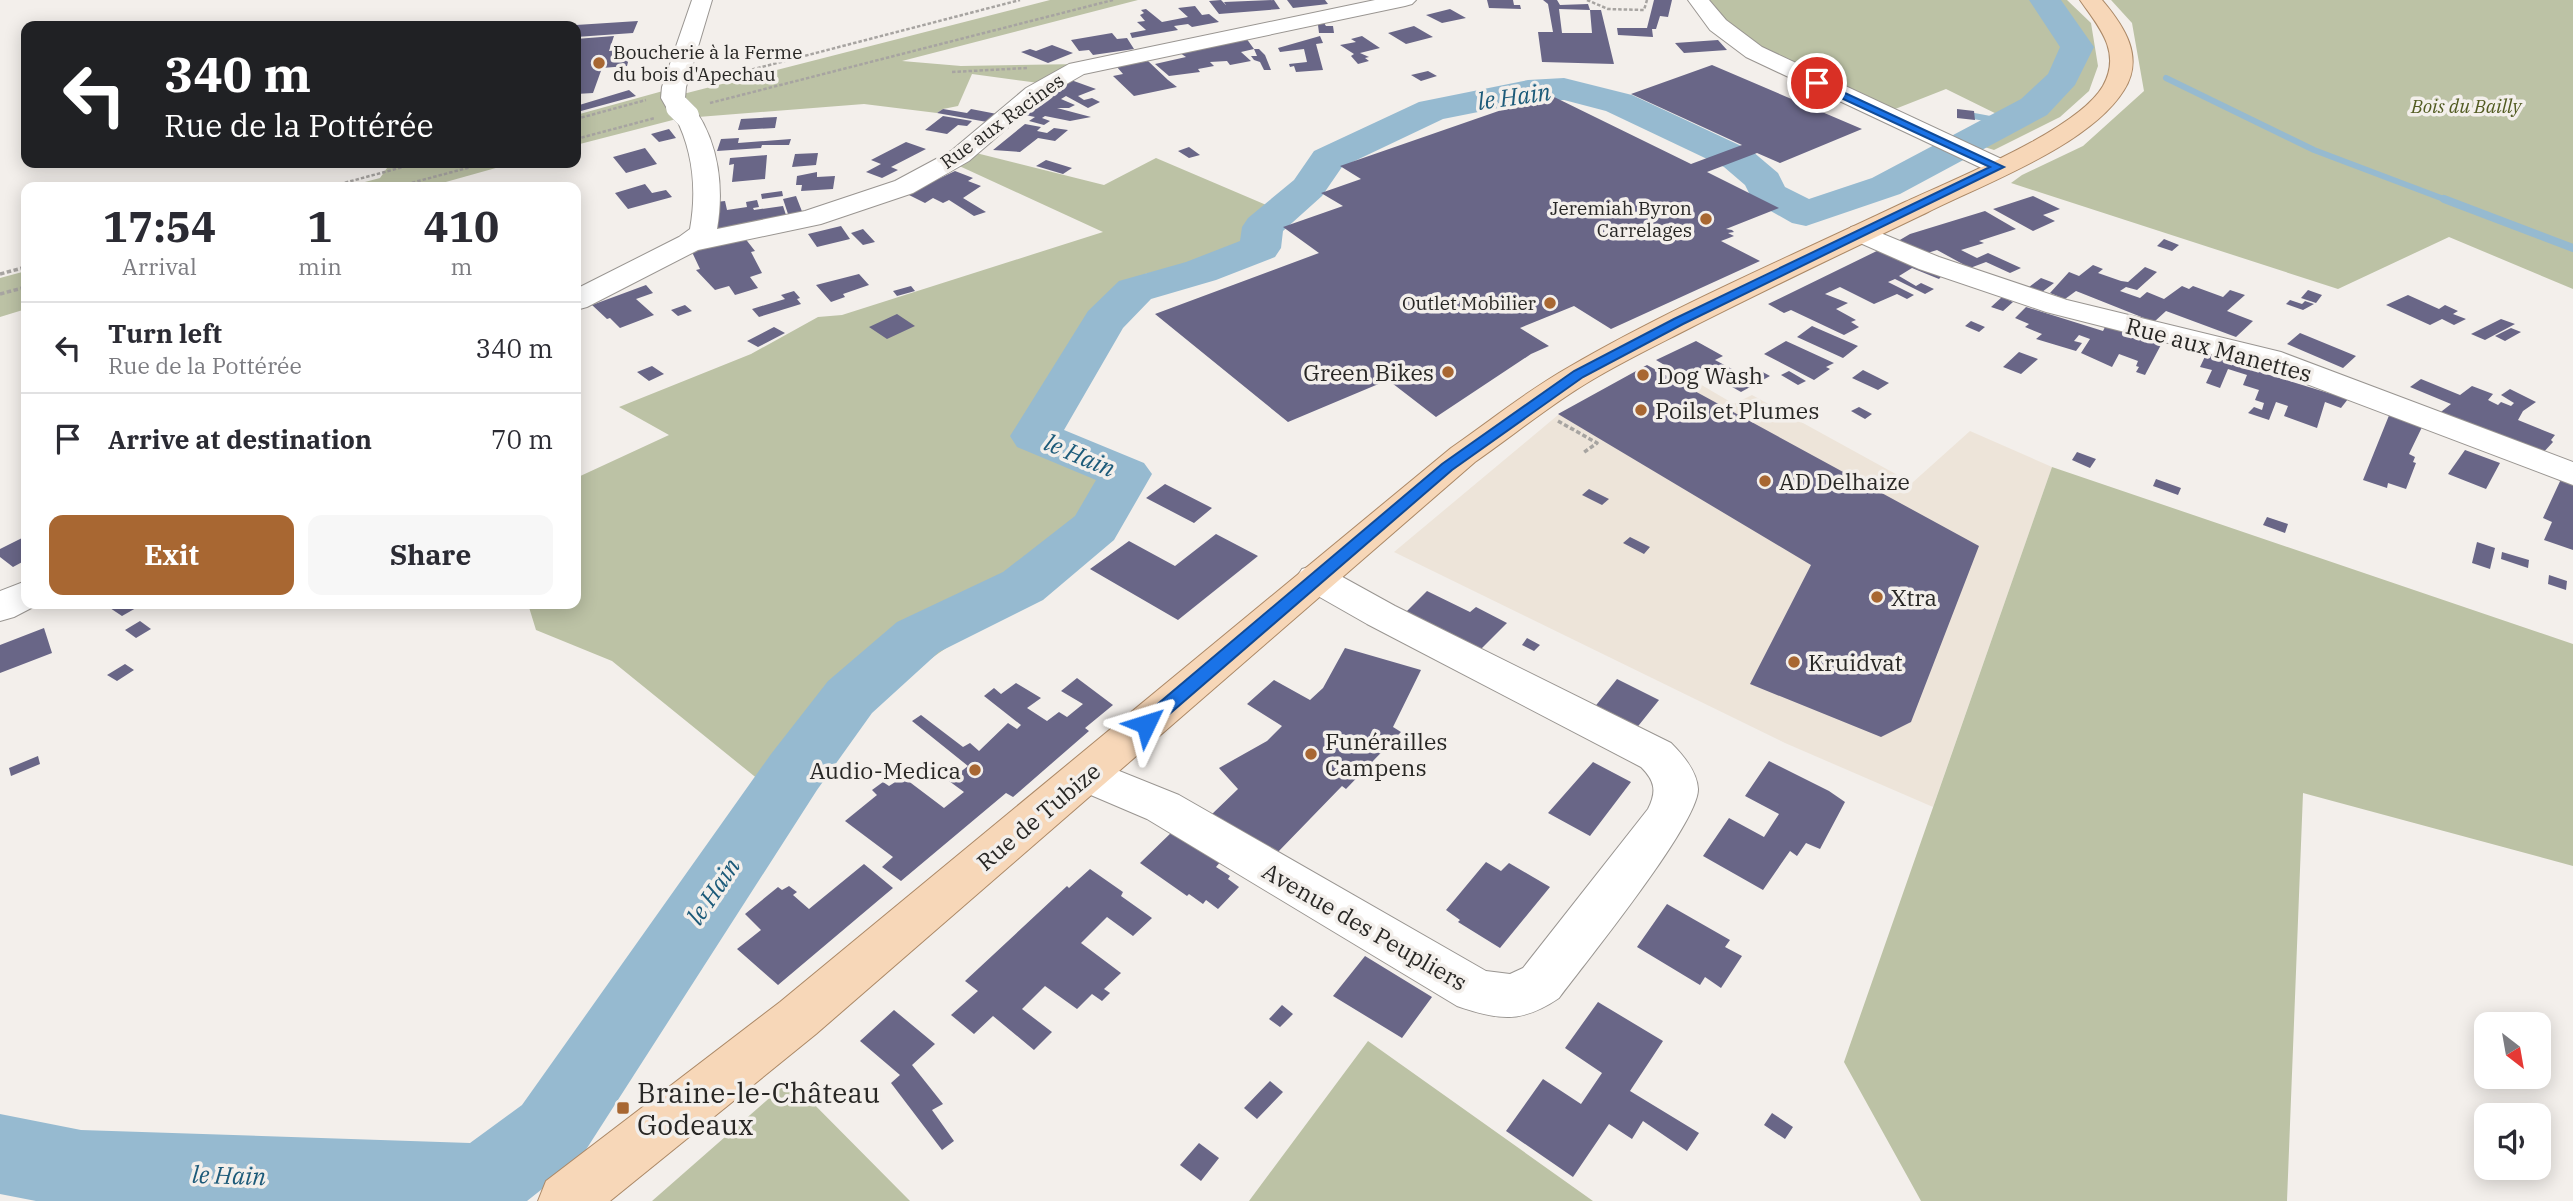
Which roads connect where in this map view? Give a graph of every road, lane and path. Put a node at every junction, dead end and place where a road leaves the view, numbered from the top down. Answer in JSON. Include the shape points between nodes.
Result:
{"nodes":[{"id":1,"x":702,"y":0,"type":"edge"},
{"id":2,"x":1020,"y":0,"type":"edge"},
{"id":3,"x":1113,"y":0,"type":"edge"},
{"id":4,"x":1405,"y":0,"type":"edge"},
{"id":5,"x":1587,"y":0,"type":"edge"},
{"id":6,"x":1647,"y":0,"type":"edge"},
{"id":7,"x":1698,"y":0,"type":"edge"},
{"id":8,"x":2091,"y":0,"type":"edge"},
{"id":9,"x":1077,"y":69,"type":"junction"},
{"id":10,"x":952,"y":72,"type":"dead end"},
{"id":11,"x":680,"y":107,"type":"junction"},
{"id":12,"x":581,"y":118,"type":"edge"},
{"id":13,"x":581,"y":137,"type":"edge"},
{"id":14,"x":1999,"y":167,"type":"junction"},
{"id":15,"x":399,"y":168,"type":"edge"},
{"id":16,"x":467,"y":168,"type":"edge"},
{"id":17,"x":348,"y":182,"type":"edge"},
{"id":18,"x":415,"y":182,"type":"edge"},
{"id":19,"x":1861,"y":233,"type":"junction"},
{"id":20,"x":689,"y":243,"type":"junction"},
{"id":21,"x":21,"y":268,"type":"edge"},
{"id":22,"x":0,"y":274,"type":"edge"},
{"id":23,"x":21,"y":288,"type":"edge"},
{"id":24,"x":0,"y":294,"type":"edge"},
{"id":25,"x":581,"y":298,"type":"edge"},
{"id":26,"x":1533,"y":406,"type":"junction"},
{"id":27,"x":1583,"y":453,"type":"dead end"},
{"id":28,"x":2573,"y":474,"type":"edge"},
{"id":29,"x":1315,"y":579,"type":"junction"},
{"id":30,"x":21,"y":597,"type":"edge"},
{"id":31,"x":0,"y":608,"type":"edge"},
{"id":32,"x":1087,"y":775,"type":"junction"},
{"id":33,"x":583,"y":1196,"type":"edge"}],
"edges":[{"from":1,"to":11,"type":"street"},
{"from":2,"to":11,"type":"path","via":[[704,82]]},
{"from":3,"to":11,"type":"path"},
{"from":4,"to":9,"type":"street","name":"Rue aux Racines"},
{"from":5,"to":6,"type":"path","via":[[1621,11],[1644,10]]},
{"from":7,"to":14,"type":"street","via":[[1718,25],[1754,52]]},
{"from":8,"to":14,"type":"main road","name":"Rue de Tubize","via":[[2109,21],[2120,45],[2122,69],[2111,92],[2092,114]]},
{"from":9,"to":10,"type":"path"},
{"from":9,"to":20,"type":"street","name":"Rue aux Racines","via":[[1034,93],[960,156],[904,187],[811,218]]},
{"from":11,"to":12,"type":"path"},
{"from":11,"to":13,"type":"path"},
{"from":11,"to":20,"type":"street","via":[[701,148],[706,184],[703,232]]},
{"from":14,"to":19,"type":"main road","name":"Rue de Tubize"},
{"from":15,"to":17,"type":"path"},
{"from":16,"to":18,"type":"path"},
{"from":19,"to":26,"type":"main road","name":"Rue de Tubize","via":[[1612,356]]},
{"from":19,"to":28,"type":"street","name":"Rue aux Manettes","via":[[1929,263],[2057,306],[2295,367]]},
{"from":20,"to":25,"type":"street","name":"Rue aux Racines"},
{"from":21,"to":22,"type":"path"},
{"from":23,"to":24,"type":"path"},
{"from":26,"to":27,"type":"path","via":[[1597,443]]},
{"from":26,"to":29,"type":"main road","name":"Rue de Tubize","via":[[1447,467]]},
{"from":29,"to":32,"type":"main road","name":"Rue de Tubize"},
{"from":29,"to":32,"type":"street","name":"Avenue des Peupliers","via":[[1656,755],[1670,768],[1677,781],[1676,800],[1664,822],[1541,983],[1507,999],[1475,990],[1163,807]]},
{"from":30,"to":31,"type":"street"},
{"from":32,"to":33,"type":"main road","name":"Rue de Tubize"}]}
